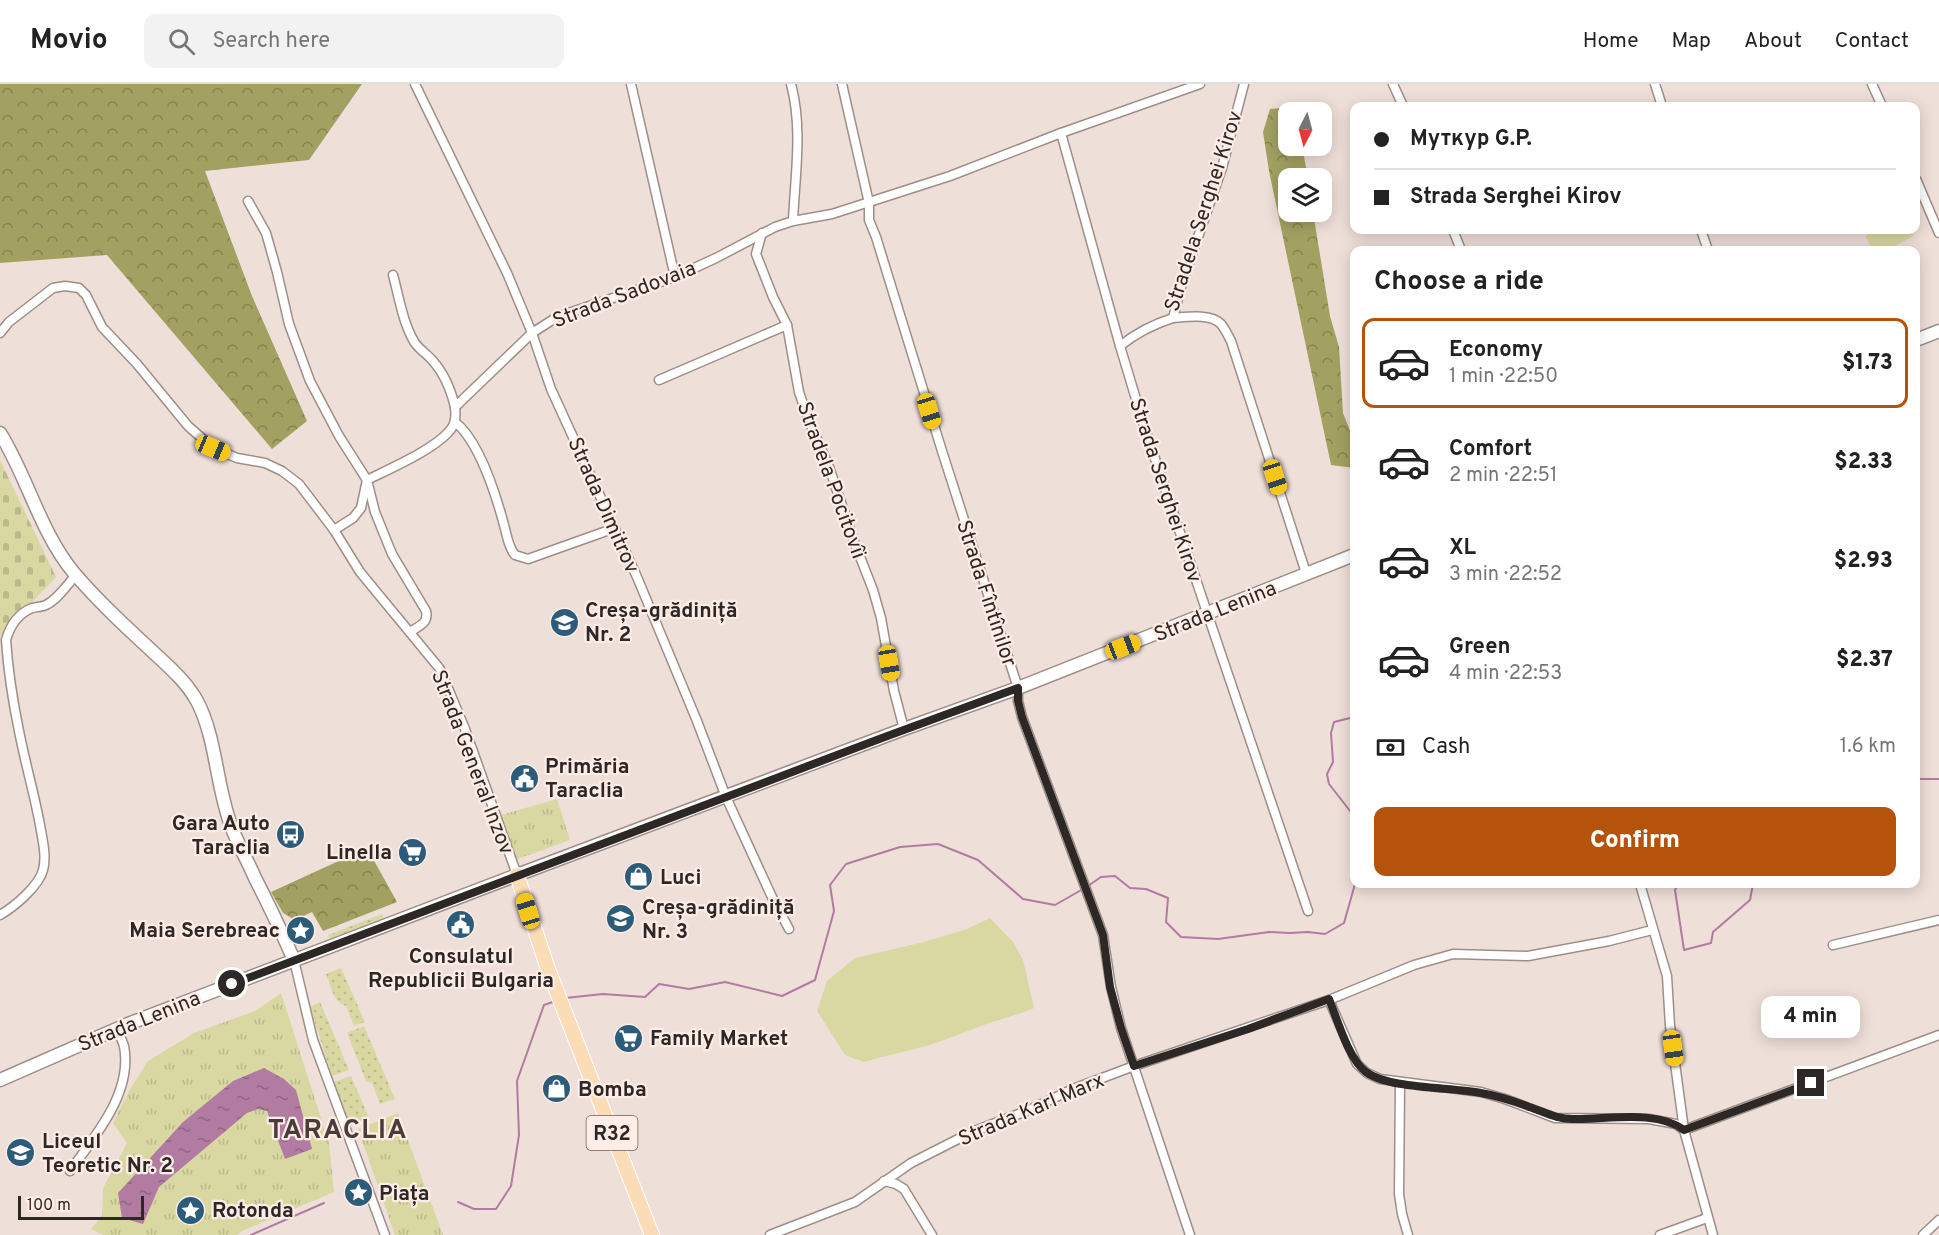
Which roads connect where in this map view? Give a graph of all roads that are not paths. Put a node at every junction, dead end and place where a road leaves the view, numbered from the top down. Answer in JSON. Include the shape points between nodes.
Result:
{"nodes":[{"id":1,"x":415,"y":84,"type":"edge"},
{"id":2,"x":631,"y":84,"type":"edge"},
{"id":3,"x":791,"y":84,"type":"edge"},
{"id":4,"x":842,"y":84,"type":"edge"},
{"id":5,"x":1200,"y":84,"type":"edge"},
{"id":6,"x":1244,"y":84,"type":"edge"},
{"id":7,"x":1393,"y":84,"type":"edge"},
{"id":8,"x":1655,"y":84,"type":"edge"},
{"id":9,"x":1872,"y":84,"type":"edge"},
{"id":10,"x":1400,"y":102,"type":"edge"},
{"id":11,"x":1661,"y":102,"type":"edge"},
{"id":12,"x":1880,"y":102,"type":"edge"},
{"id":13,"x":1060,"y":134,"type":"junction"},
{"id":14,"x":1920,"y":188,"type":"edge"},
{"id":15,"x":248,"y":201,"type":"dead end"},
{"id":16,"x":869,"y":203,"type":"junction"},
{"id":17,"x":793,"y":221,"type":"junction"},
{"id":18,"x":762,"y":233,"type":"junction"},
{"id":19,"x":1939,"y":233,"type":"edge"},
{"id":20,"x":393,"y":275,"type":"dead end"},
{"id":21,"x":675,"y":277,"type":"junction"},
{"id":22,"x":1173,"y":318,"type":"junction"},
{"id":23,"x":787,"y":325,"type":"junction"},
{"id":24,"x":1939,"y":331,"type":"edge"},
{"id":25,"x":0,"y":333,"type":"edge"},
{"id":26,"x":532,"y":333,"type":"junction"},
{"id":27,"x":1920,"y":338,"type":"edge"},
{"id":28,"x":1120,"y":346,"type":"junction"},
{"id":29,"x":659,"y":380,"type":"dead end"},
{"id":30,"x":455,"y":407,"type":"junction"},
{"id":31,"x":455,"y":422,"type":"junction"},
{"id":32,"x":0,"y":433,"type":"edge"},
{"id":33,"x":367,"y":480,"type":"junction"},
{"id":34,"x":615,"y":528,"type":"junction"},
{"id":35,"x":334,"y":530,"type":"junction"},
{"id":36,"x":1350,"y":556,"type":"edge"},
{"id":37,"x":1306,"y":573,"type":"junction"},
{"id":38,"x":76,"y":575,"type":"junction"},
{"id":39,"x":1207,"y":614,"type":"junction"},
{"id":40,"x":410,"y":632,"type":"junction"},
{"id":41,"x":1018,"y":688,"type":"junction"},
{"id":42,"x":904,"y":729,"type":"junction"},
{"id":43,"x":726,"y":797,"type":"junction"},
{"id":44,"x":517,"y":875,"type":"junction"},
{"id":45,"x":1641,"y":888,"type":"edge"},
{"id":46,"x":1308,"y":911,"type":"dead end"},
{"id":47,"x":0,"y":915,"type":"edge"},
{"id":48,"x":1939,"y":920,"type":"edge"},
{"id":49,"x":789,"y":929,"type":"dead end"},
{"id":50,"x":1652,"y":930,"type":"junction"},
{"id":51,"x":1833,"y":945,"type":"dead end"},
{"id":52,"x":294,"y":960,"type":"junction"},
{"id":53,"x":1329,"y":999,"type":"junction"},
{"id":54,"x":117,"y":1028,"type":"junction"},
{"id":55,"x":1939,"y":1035,"type":"edge"},
{"id":56,"x":1134,"y":1066,"type":"junction"},
{"id":57,"x":0,"y":1080,"type":"edge"},
{"id":58,"x":1400,"y":1083,"type":"junction"},
{"id":59,"x":1684,"y":1130,"type":"junction"},
{"id":60,"x":70,"y":1171,"type":"dead end"},
{"id":61,"x":884,"y":1181,"type":"junction"},
{"id":62,"x":1707,"y":1218,"type":"junction"},
{"id":63,"x":1939,"y":1220,"type":"edge"},
{"id":64,"x":385,"y":1235,"type":"edge"},
{"id":65,"x":652,"y":1235,"type":"edge"},
{"id":66,"x":770,"y":1235,"type":"edge"},
{"id":67,"x":932,"y":1235,"type":"edge"},
{"id":68,"x":1190,"y":1235,"type":"edge"},
{"id":69,"x":1408,"y":1235,"type":"edge"},
{"id":70,"x":1660,"y":1235,"type":"edge"},
{"id":71,"x":1713,"y":1235,"type":"edge"},
{"id":72,"x":1923,"y":1235,"type":"edge"}],
"edges":[{"from":1,"to":26,"type":"street","name":"Strada Dimitrov"},
{"from":2,"to":21,"type":"street"},
{"from":3,"to":17,"type":"street","via":[[798,124]]},
{"from":4,"to":16,"type":"street","name":"Strada Fîntînilor"},
{"from":5,"to":13,"type":"street","name":"Strada Sadovaia"},
{"from":6,"to":22,"type":"street","name":"Stradela Serghei Kirov","via":[[1222,168]]},
{"from":7,"to":10,"type":"street"},
{"from":8,"to":11,"type":"street"},
{"from":9,"to":12,"type":"street"},
{"from":13,"to":16,"type":"street","name":"Strada Sadovaia"},
{"from":13,"to":28,"type":"street","name":"Strada Serghei Kirov"},
{"from":14,"to":19,"type":"street"},
{"from":15,"to":33,"type":"street","via":[[266,234],[289,324],[310,381]]},
{"from":16,"to":17,"type":"street","name":"Strada Sadovaia"},
{"from":16,"to":41,"type":"street","name":"Strada Fîntînilor","via":[[869,220]]},
{"from":17,"to":18,"type":"street","name":"Strada Sadovaia"},
{"from":18,"to":21,"type":"street","name":"Strada Sadovaia"},
{"from":18,"to":23,"type":"street","name":"Stradela Pocitovîi","via":[[756,254]]},
{"from":20,"to":30,"type":"street","via":[[416,345],[441,372]]},
{"from":21,"to":26,"type":"street","name":"Strada Sadovaia","via":[[557,317]]},
{"from":22,"to":28,"type":"street","name":"Stradela Serghei Kirov"},
{"from":22,"to":37,"type":"street","via":[[1209,318],[1219,321],[1226,331]]},
{"from":23,"to":29,"type":"street"},
{"from":23,"to":42,"type":"street","name":"Stradela Pocitovîi","via":[[799,392],[873,590]]},
{"from":24,"to":27,"type":"street"},
{"from":25,"to":35,"type":"street","name":"Strada General Inzov","via":[[53,288],[79,288],[102,327],[188,426],[213,448],[282,471],[299,484]]},
{"from":26,"to":30,"type":"street","name":"Strada Sadovaia"},
{"from":26,"to":34,"type":"street","name":"Strada Dimitrov","via":[[551,389]]},
{"from":28,"to":39,"type":"street","name":"Strada Serghei Kirov"},
{"from":30,"to":31,"type":"street"},
{"from":31,"to":33,"type":"street","via":[[434,443]]},
{"from":31,"to":34,"type":"street","via":[[472,441],[512,552],[518,557],[528,559]]},
{"from":32,"to":38,"type":"street","via":[[51,540]]},
{"from":33,"to":35,"type":"street","via":[[361,508]]},
{"from":33,"to":40,"type":"street","via":[[375,512],[393,554],[428,618]]},
{"from":34,"to":43,"type":"street","name":"Strada Dimitrov"},
{"from":35,"to":40,"type":"street","name":"Strada General Inzov","via":[[360,572]]},
{"from":36,"to":37,"type":"street","name":"Strada Lenina"},
{"from":37,"to":39,"type":"street","name":"Strada Lenina"},
{"from":38,"to":47,"type":"street","via":[[56,598],[17,618],[6,640],[45,864],[30,890]]},
{"from":38,"to":52,"type":"street","via":[[173,670],[197,701],[232,829]]},
{"from":39,"to":41,"type":"street","name":"Strada Lenina"},
{"from":39,"to":46,"type":"street","name":"Strada Serghei Kirov"},
{"from":40,"to":44,"type":"street","name":"Strada General Inzov","via":[[445,678]]},
{"from":41,"to":42,"type":"street","name":"Strada Lenina"},
{"from":41,"to":56,"type":"street","name":"Strada Fîntînilor","via":[[1022,717],[1103,935],[1110,987]]},
{"from":42,"to":43,"type":"street","name":"Strada Lenina"},
{"from":43,"to":44,"type":"street","name":"Strada Lenina"},
{"from":43,"to":49,"type":"street","name":"Strada Dimitrov"},
{"from":44,"to":52,"type":"street","name":"Strada Lenina"},
{"from":44,"to":65,"type":"main road","name":"Strada General Inzov","number":"R32","via":[[548,969]]},
{"from":45,"to":50,"type":"street"},
{"from":48,"to":51,"type":"street"},
{"from":50,"to":53,"type":"street","name":"Strada Karl Marx","via":[[1528,956],[1441,956]]},
{"from":50,"to":59,"type":"street","via":[[1667,976]]},
{"from":52,"to":54,"type":"street","name":"Strada Lenina"},
{"from":52,"to":64,"type":"street","via":[[313,1040]]},
{"from":53,"to":56,"type":"street","name":"Strada Karl Marx"},
{"from":53,"to":58,"type":"street","via":[[1357,1064],[1380,1079]]},
{"from":54,"to":57,"type":"street","name":"Strada Lenina"},
{"from":54,"to":60,"type":"street","via":[[124,1047],[122,1085],[106,1120]]},
{"from":55,"to":59,"type":"street"},
{"from":56,"to":61,"type":"street","name":"Strada Karl Marx","via":[[972,1132]]},
{"from":56,"to":68,"type":"street","name":"Strada Fîntînilor"},
{"from":58,"to":59,"type":"street","via":[[1481,1092],[1555,1118],[1649,1119],[1676,1124]]},
{"from":58,"to":69,"type":"street","via":[[1400,1194]]},
{"from":59,"to":62,"type":"street"},
{"from":61,"to":66,"type":"street","name":"Strada Karl Marx","via":[[848,1206]]},
{"from":61,"to":67,"type":"street","via":[[904,1189]]},
{"from":62,"to":70,"type":"street"},
{"from":62,"to":71,"type":"street"},
{"from":63,"to":72,"type":"street"}]}
